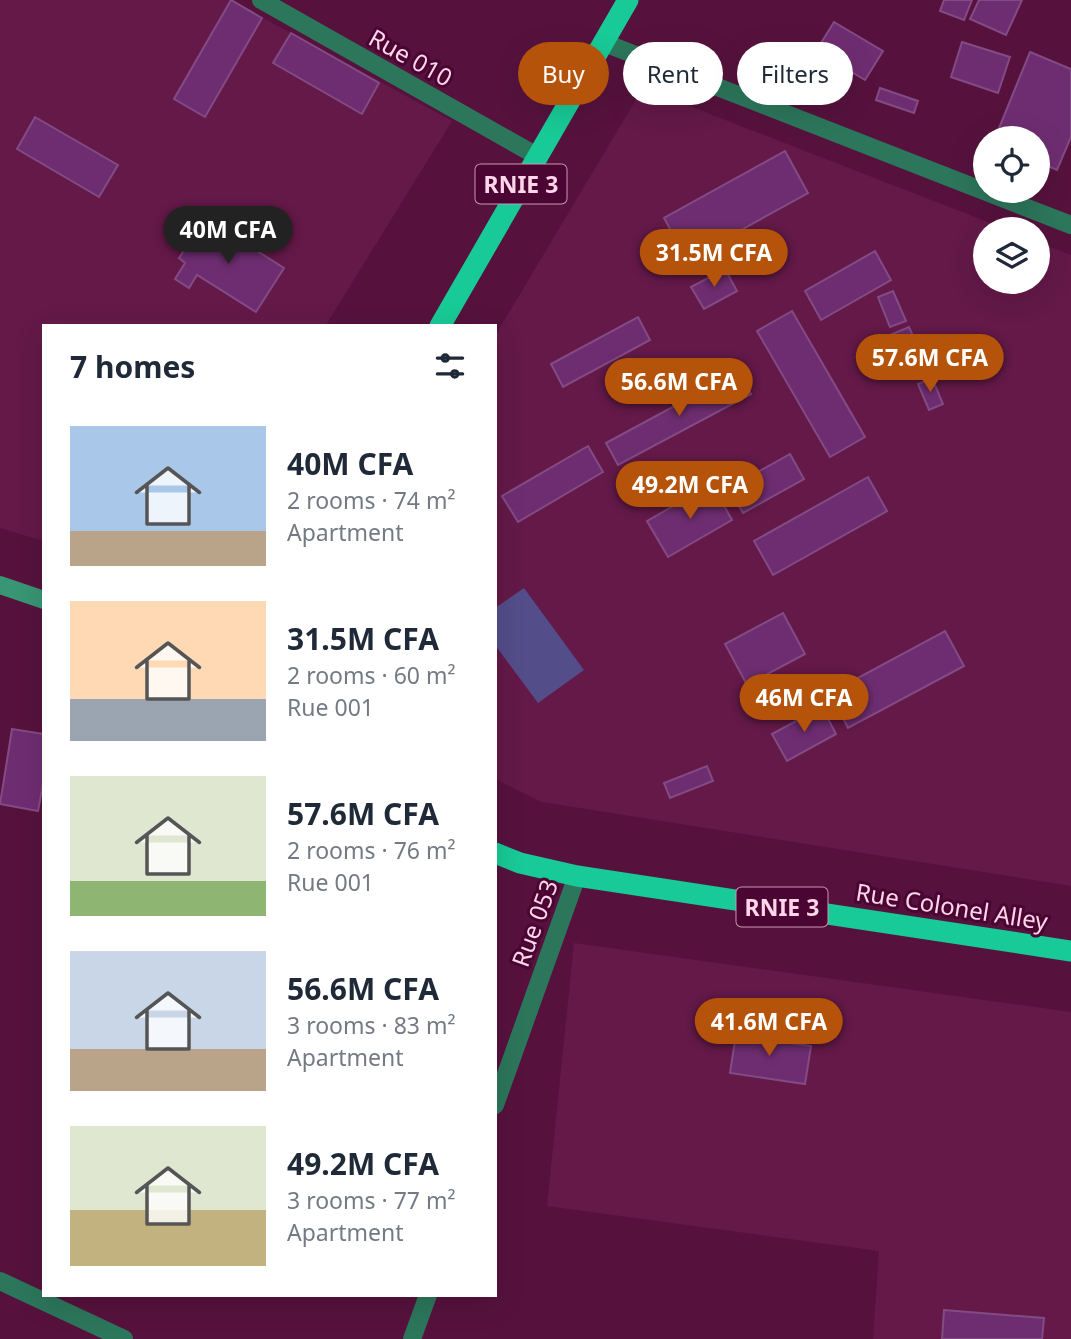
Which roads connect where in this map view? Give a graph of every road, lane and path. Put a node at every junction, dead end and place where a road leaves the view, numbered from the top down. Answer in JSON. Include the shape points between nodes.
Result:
{"nodes":[{"id":1,"x":261,"y":0,"type":"edge"},
{"id":2,"x":628,"y":0,"type":"edge"},
{"id":3,"x":603,"y":41,"type":"junction"},
{"id":4,"x":537,"y":156,"type":"junction"},
{"id":5,"x":1071,"y":225,"type":"edge"},
{"id":6,"x":441,"y":324,"type":"edge"},
{"id":7,"x":0,"y":585,"type":"edge"},
{"id":8,"x":42,"y":599,"type":"edge"},
{"id":9,"x":497,"y":854,"type":"edge"},
{"id":10,"x":577,"y":876,"type":"junction"},
{"id":11,"x":1071,"y":951,"type":"edge"},
{"id":12,"x":497,"y":1099,"type":"edge"},
{"id":13,"x":0,"y":1281,"type":"edge"},
{"id":14,"x":427,"y":1297,"type":"edge"},
{"id":15,"x":124,"y":1339,"type":"edge"},
{"id":16,"x":412,"y":1339,"type":"edge"}],
"edges":[{"from":1,"to":4,"type":"street","name":"Rue 010"},
{"from":2,"to":3,"type":"highway","number":"RNIE 3"},
{"from":3,"to":4,"type":"highway","number":"RNIE 3"},
{"from":3,"to":5,"type":"street"},
{"from":4,"to":6,"type":"highway","number":"RNIE 3"},
{"from":7,"to":8,"type":"street"},
{"from":9,"to":10,"type":"highway","name":"Rue Colonel Alley","number":"RNIE 3"},
{"from":10,"to":11,"type":"highway","name":"Rue Colonel Alley","number":"RNIE 3"},
{"from":10,"to":12,"type":"street","name":"Rue 053"},
{"from":13,"to":15,"type":"street"},
{"from":14,"to":16,"type":"street"}]}
